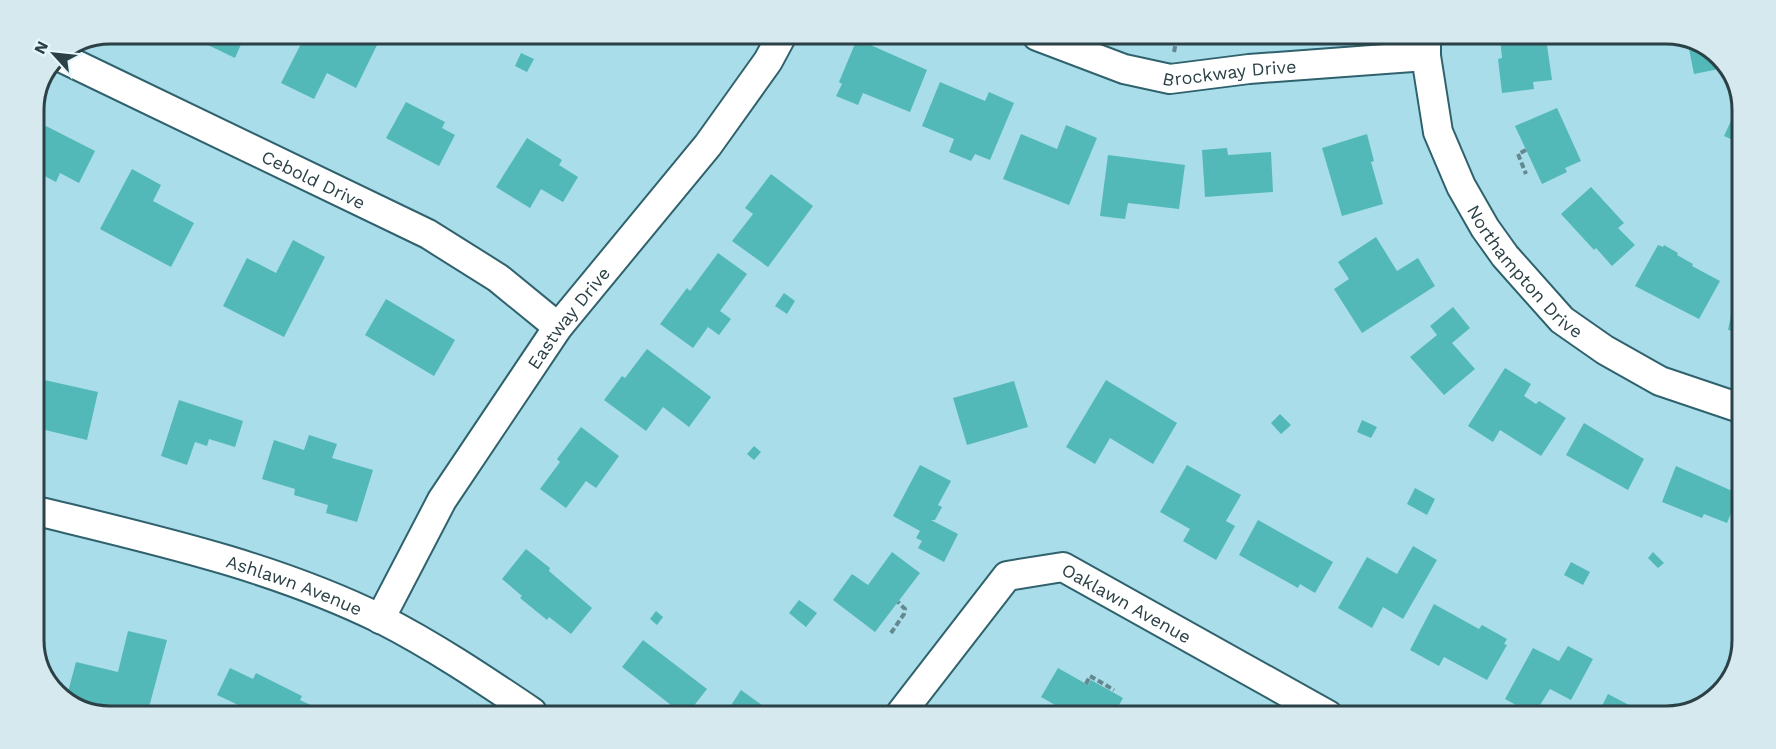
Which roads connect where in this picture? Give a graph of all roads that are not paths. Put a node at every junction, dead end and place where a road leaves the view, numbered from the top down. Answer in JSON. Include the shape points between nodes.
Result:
{"nodes":[{"id":1,"x":778,"y":43,"type":"edge"},
{"id":2,"x":1055,"y":43,"type":"edge"},
{"id":3,"x":1426,"y":47,"type":"edge"},
{"id":4,"x":84,"y":68,"type":"edge"},
{"id":5,"x":558,"y":327,"type":"junction"},
{"id":6,"x":1732,"y":405,"type":"edge"},
{"id":7,"x":44,"y":513,"type":"edge"},
{"id":8,"x":380,"y":619,"type":"junction"},
{"id":9,"x":523,"y":706,"type":"edge"},
{"id":10,"x":906,"y":706,"type":"edge"},
{"id":11,"x":1312,"y":706,"type":"edge"}],
"edges":[{"from":1,"to":5,"type":"street","name":"Eastway Drive","via":[[708,145]]},
{"from":2,"to":3,"type":"street","name":"Brockway Drive","via":[[1124,69],[1170,79]]},
{"from":3,"to":6,"type":"street","name":"Northampton Drive","via":[[1438,132],[1461,186],[1485,228],[1529,285],[1562,320],[1605,350],[1660,381]]},
{"from":4,"to":5,"type":"street","name":"Cebold Drive","via":[[428,234],[498,278]]},
{"from":5,"to":8,"type":"street","name":"Eastway Drive","via":[[442,500]]},
{"from":7,"to":8,"type":"street","name":"Ashlawn Avenue","via":[[239,564]]},
{"from":8,"to":9,"type":"street","name":"Ashlawn Avenue","via":[[452,658]]},
{"from":10,"to":11,"type":"street","name":"Oaklawn Avenue","via":[[1007,576],[1063,567]]}]}
